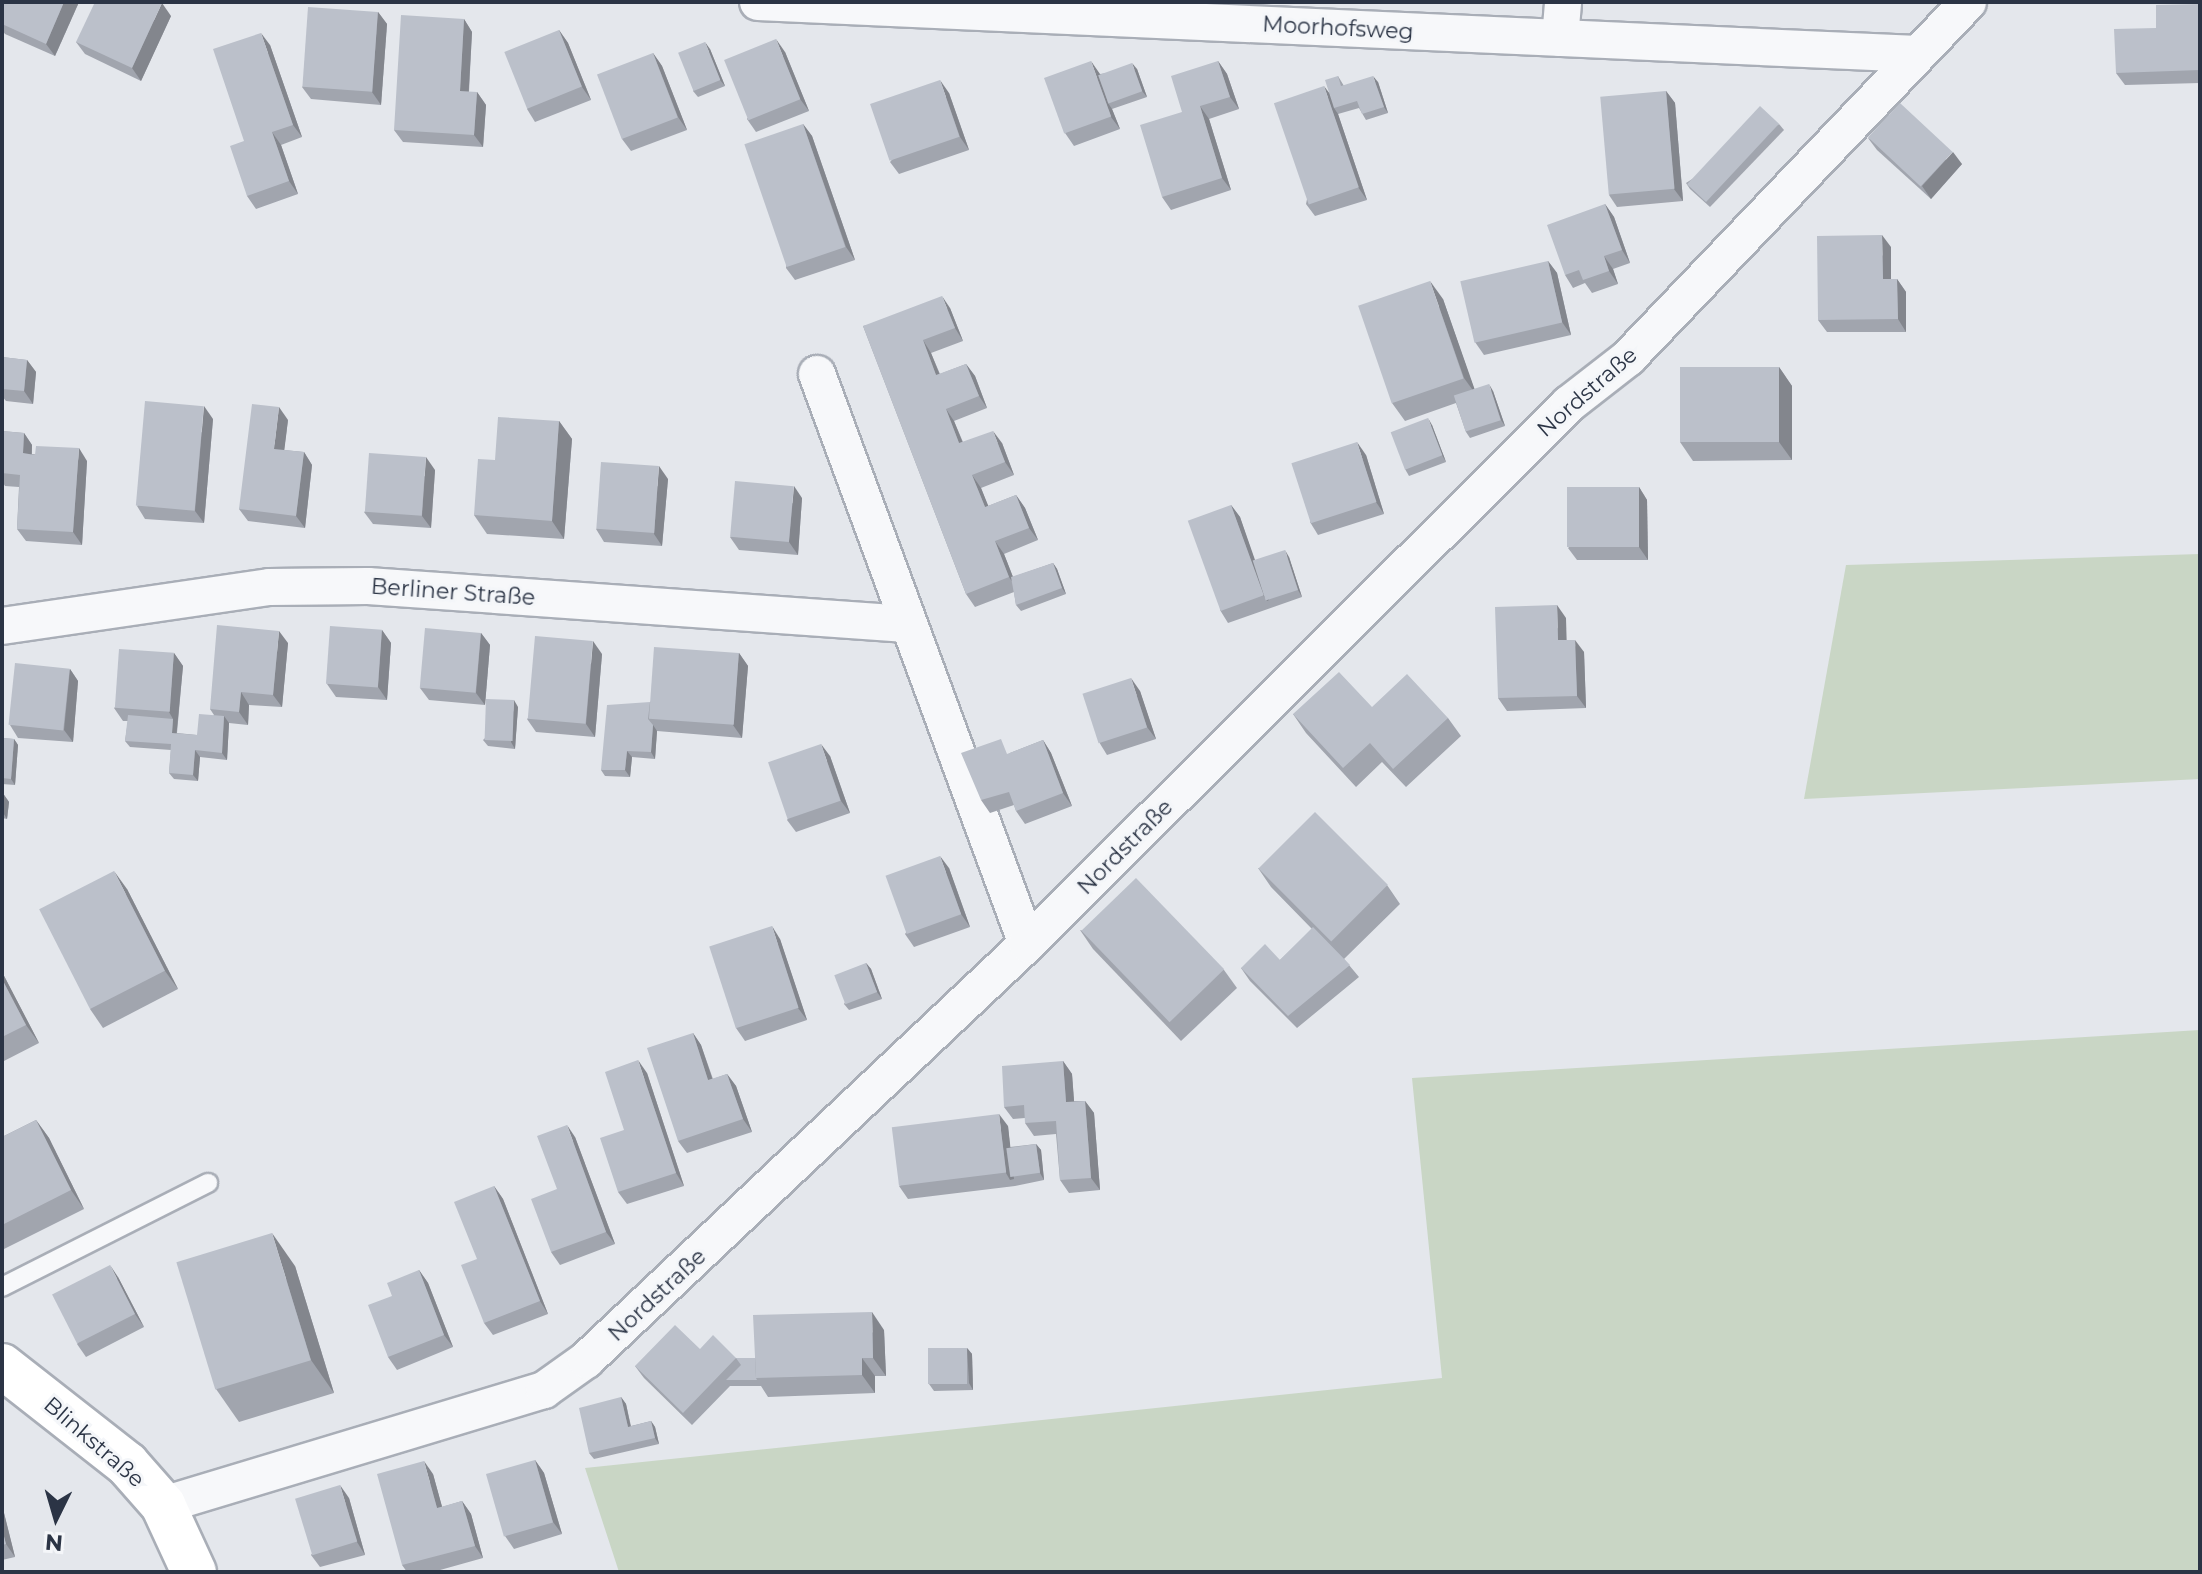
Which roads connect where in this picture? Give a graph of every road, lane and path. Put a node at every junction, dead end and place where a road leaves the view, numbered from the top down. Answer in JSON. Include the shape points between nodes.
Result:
{"nodes":[{"id":1,"x":758,"y":2,"type":"edge"},
{"id":2,"x":1563,"y":2,"type":"edge"},
{"id":3,"x":1968,"y":2,"type":"edge"},
{"id":4,"x":1560,"y":38,"type":"junction"},
{"id":5,"x":1918,"y":54,"type":"junction"},
{"id":6,"x":817,"y":374,"type":"dead end"},
{"id":7,"x":907,"y":624,"type":"junction"},
{"id":8,"x":2,"y":626,"type":"edge"},
{"id":9,"x":1027,"y":944,"type":"junction"},
{"id":10,"x":208,"y":1183,"type":"dead end"},
{"id":11,"x":2,"y":1287,"type":"edge"},
{"id":12,"x":2,"y":1366,"type":"edge"},
{"id":13,"x":163,"y":1505,"type":"junction"},
{"id":14,"x":194,"y":1572,"type":"edge"}],
"edges":[{"from":1,"to":4,"type":"street","name":"Moorhofsweg"},
{"from":2,"to":4,"type":"street"},
{"from":3,"to":5,"type":"street","name":"Nordstraße"},
{"from":4,"to":5,"type":"street","name":"Moorhofsweg"},
{"from":5,"to":9,"type":"street","name":"Nordstraße","via":[[1628,358],[1569,404]]},
{"from":6,"to":7,"type":"street"},
{"from":7,"to":8,"type":"street","name":"Berliner Straße","via":[[354,586],[269,587]]},
{"from":7,"to":9,"type":"street"},
{"from":9,"to":13,"type":"street","name":"Nordstraße","via":[[620,1331],[544,1390]]},
{"from":10,"to":11,"type":"lane"},
{"from":12,"to":13,"type":"street","name":"Blinkstraße","via":[[127,1464]]},
{"from":13,"to":14,"type":"street","name":"Blinkstraße"}]}
